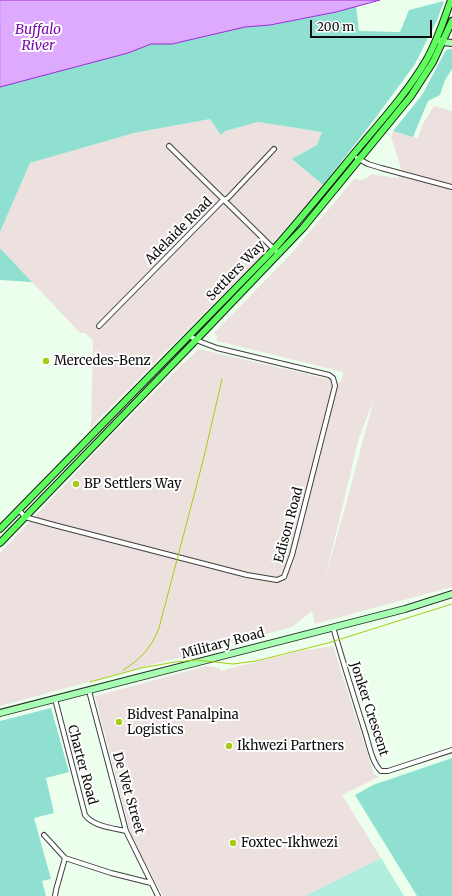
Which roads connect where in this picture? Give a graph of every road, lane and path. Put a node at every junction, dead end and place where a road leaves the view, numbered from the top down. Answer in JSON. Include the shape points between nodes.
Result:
{"nodes":[{"id":1,"x":451,"y":0,"type":"edge"},
{"id":2,"x":451,"y":23,"type":"edge"},
{"id":3,"x":436,"y":40,"type":"junction"},
{"id":4,"x":443,"y":42,"type":"junction"},
{"id":5,"x":452,"y":43,"type":"edge"},
{"id":6,"x":169,"y":146,"type":"dead end"},
{"id":7,"x":274,"y":150,"type":"dead end"},
{"id":8,"x":353,"y":155,"type":"junction"},
{"id":9,"x":360,"y":160,"type":"junction"},
{"id":10,"x":452,"y":187,"type":"edge"},
{"id":11,"x":224,"y":200,"type":"junction"},
{"id":12,"x":274,"y":249,"type":"junction"},
{"id":13,"x":279,"y":254,"type":"junction"},
{"id":14,"x":99,"y":326,"type":"dead end"},
{"id":15,"x":189,"y":335,"type":"junction"},
{"id":16,"x":196,"y":340,"type":"junction"},
{"id":17,"x":19,"y":510,"type":"junction"},
{"id":18,"x":25,"y":517,"type":"junction"},
{"id":19,"x":0,"y":529,"type":"edge"},
{"id":20,"x":0,"y":543,"type":"edge"},
{"id":21,"x":452,"y":594,"type":"edge"},
{"id":22,"x":333,"y":626,"type":"junction"},
{"id":23,"x":89,"y":690,"type":"junction"},
{"id":24,"x":55,"y":699,"type":"junction"},
{"id":25,"x":0,"y":713,"type":"edge"},
{"id":26,"x":452,"y":750,"type":"edge"},
{"id":27,"x":126,"y":831,"type":"junction"},
{"id":28,"x":44,"y":835,"type":"dead end"},
{"id":29,"x":65,"y":858,"type":"junction"},
{"id":30,"x":151,"y":883,"type":"junction"},
{"id":31,"x":55,"y":896,"type":"edge"},
{"id":32,"x":158,"y":896,"type":"edge"}],
"edges":[{"from":1,"to":3,"type":"main road","name":"Settlers Way"},
{"from":2,"to":4,"type":"main road","name":"Settlers Way"},
{"from":3,"to":4,"type":"street"},
{"from":3,"to":8,"type":"main road","name":"Settlers Way","via":[[407,89]]},
{"from":4,"to":5,"type":"street"},
{"from":4,"to":9,"type":"main road","name":"Settlers Way","via":[[411,96]]},
{"from":6,"to":11,"type":"street"},
{"from":7,"to":11,"type":"street","name":"Adelaide Road"},
{"from":8,"to":9,"type":"street"},
{"from":8,"to":12,"type":"main road","name":"Settlers Way"},
{"from":9,"to":10,"type":"street"},
{"from":9,"to":13,"type":"main road","name":"Settlers Way"},
{"from":11,"to":12,"type":"street"},
{"from":11,"to":14,"type":"street","name":"Adelaide Road"},
{"from":12,"to":13,"type":"street"},
{"from":12,"to":15,"type":"main road","name":"Settlers Way"},
{"from":13,"to":16,"type":"main road","name":"Settlers Way"},
{"from":15,"to":16,"type":"street","name":"Edison Road"},
{"from":15,"to":17,"type":"main road","name":"Settlers Way"},
{"from":16,"to":18,"type":"main road","name":"Settlers Way"},
{"from":16,"to":18,"type":"street","name":"Edison Road","via":[[217,348],[329,375],[334,380],[335,386],[326,425],[284,577],[277,580],[247,575]]},
{"from":17,"to":18,"type":"street"},
{"from":17,"to":19,"type":"main road","name":"Settlers Way"},
{"from":18,"to":20,"type":"main road","name":"Settlers Way"},
{"from":21,"to":22,"type":"street","name":"Military Road"},
{"from":22,"to":23,"type":"street","name":"Military Road"},
{"from":22,"to":26,"type":"street","name":"Jonker Crescent","via":[[357,709],[379,770],[388,771]]},
{"from":23,"to":24,"type":"street","name":"Military Road"},
{"from":23,"to":27,"type":"street","name":"De Wet Street"},
{"from":24,"to":25,"type":"street","name":"Military Road"},
{"from":24,"to":27,"type":"street","name":"Charter Road","via":[[85,815],[94,822]]},
{"from":27,"to":30,"type":"street","name":"De Wet Street"},
{"from":28,"to":29,"type":"street"},
{"from":29,"to":30,"type":"street"},
{"from":29,"to":31,"type":"street"},
{"from":30,"to":32,"type":"street","name":"De Wet Street"}]}
